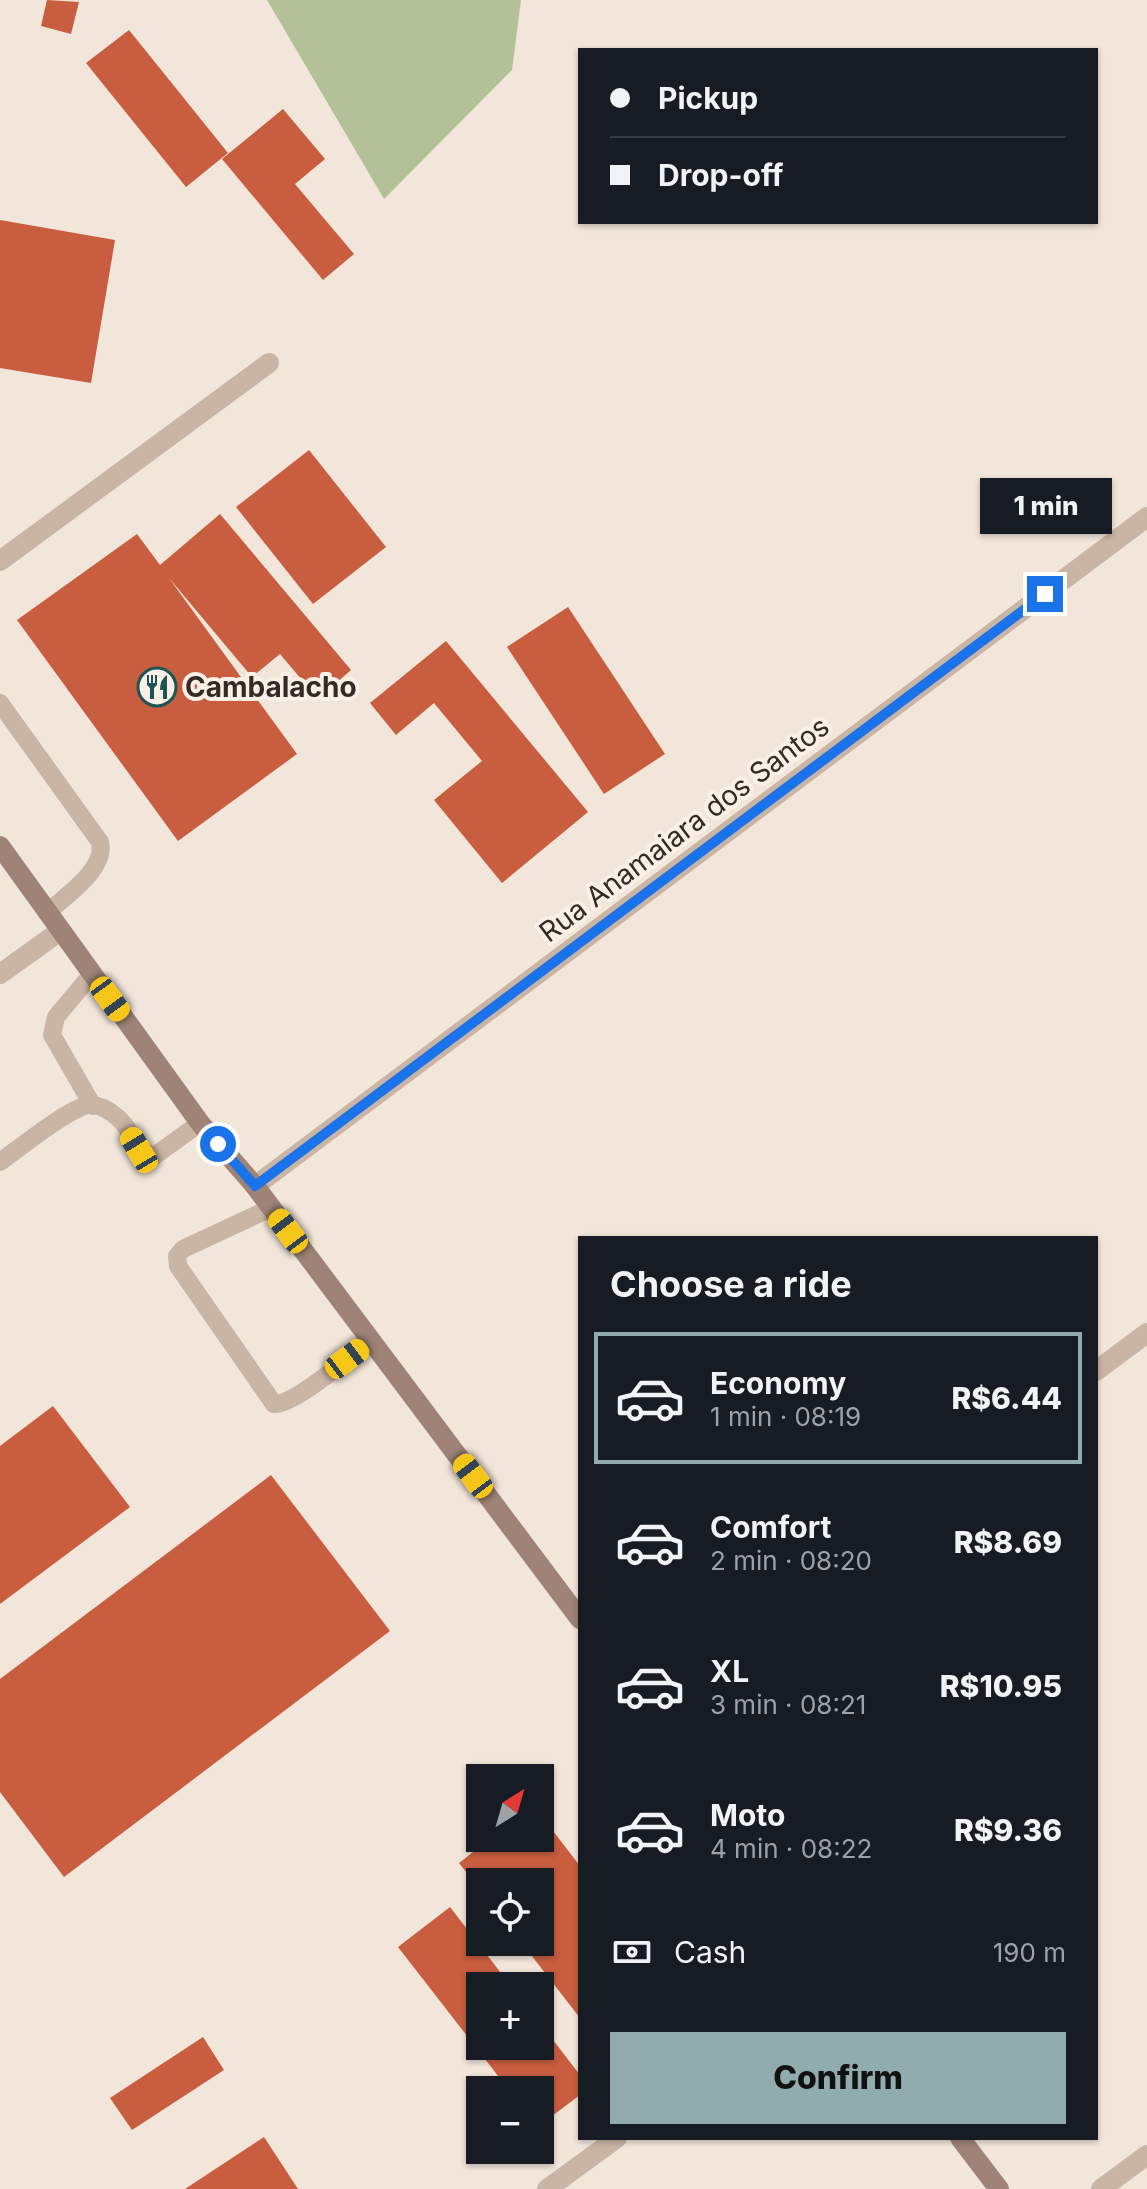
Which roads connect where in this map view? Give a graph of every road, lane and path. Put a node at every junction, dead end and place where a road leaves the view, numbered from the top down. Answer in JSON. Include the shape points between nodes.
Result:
{"nodes":[{"id":1,"x":269,"y":363,"type":"dead end"},
{"id":2,"x":1147,"y":517,"type":"edge"},
{"id":3,"x":0,"y":561,"type":"edge"},
{"id":4,"x":0,"y":703,"type":"edge"},
{"id":5,"x":0,"y":846,"type":"edge"},
{"id":6,"x":47,"y":913,"type":"junction"},
{"id":7,"x":60,"y":931,"type":"junction"},
{"id":8,"x":0,"y":974,"type":"edge"},
{"id":9,"x":92,"y":974,"type":"junction"},
{"id":10,"x":93,"y":1106,"type":"junction"},
{"id":11,"x":200,"y":1123,"type":"junction"},
{"id":12,"x":0,"y":1162,"type":"edge"},
{"id":13,"x":255,"y":1186,"type":"junction"},
{"id":14,"x":271,"y":1208,"type":"junction"},
{"id":15,"x":1147,"y":1333,"type":"edge"},
{"id":16,"x":371,"y":1341,"type":"junction"},
{"id":17,"x":1098,"y":1370,"type":"edge"},
{"id":18,"x":578,"y":1616,"type":"edge"},
{"id":19,"x":614,"y":2140,"type":"edge"},
{"id":20,"x":962,"y":2140,"type":"edge"},
{"id":21,"x":1147,"y":2155,"type":"edge"},
{"id":22,"x":547,"y":2189,"type":"edge"},
{"id":23,"x":999,"y":2189,"type":"edge"},
{"id":24,"x":1101,"y":2189,"type":"edge"}],
"edges":[{"from":1,"to":3,"type":"street"},
{"from":2,"to":13,"type":"street","name":"Rua Anamaiara dos Santos"},
{"from":4,"to":6,"type":"lane","via":[[102,849],[83,879]]},
{"from":5,"to":6,"type":"street"},
{"from":6,"to":7,"type":"street"},
{"from":7,"to":8,"type":"street"},
{"from":7,"to":9,"type":"street"},
{"from":9,"to":10,"type":"lane","via":[[56,1017],[52,1035]]},
{"from":9,"to":11,"type":"street"},
{"from":10,"to":11,"type":"lane","via":[[119,1118],[139,1150],[153,1157]]},
{"from":10,"to":12,"type":"lane","via":[[69,1114]]},
{"from":11,"to":13,"type":"street"},
{"from":13,"to":14,"type":"street"},
{"from":14,"to":16,"type":"street"},
{"from":14,"to":16,"type":"lane","via":[[177,1256],[178,1266],[274,1404],[299,1395]]},
{"from":15,"to":17,"type":"street"},
{"from":16,"to":18,"type":"street"},
{"from":19,"to":22,"type":"street"},
{"from":20,"to":23,"type":"street"},
{"from":21,"to":24,"type":"street"}]}
